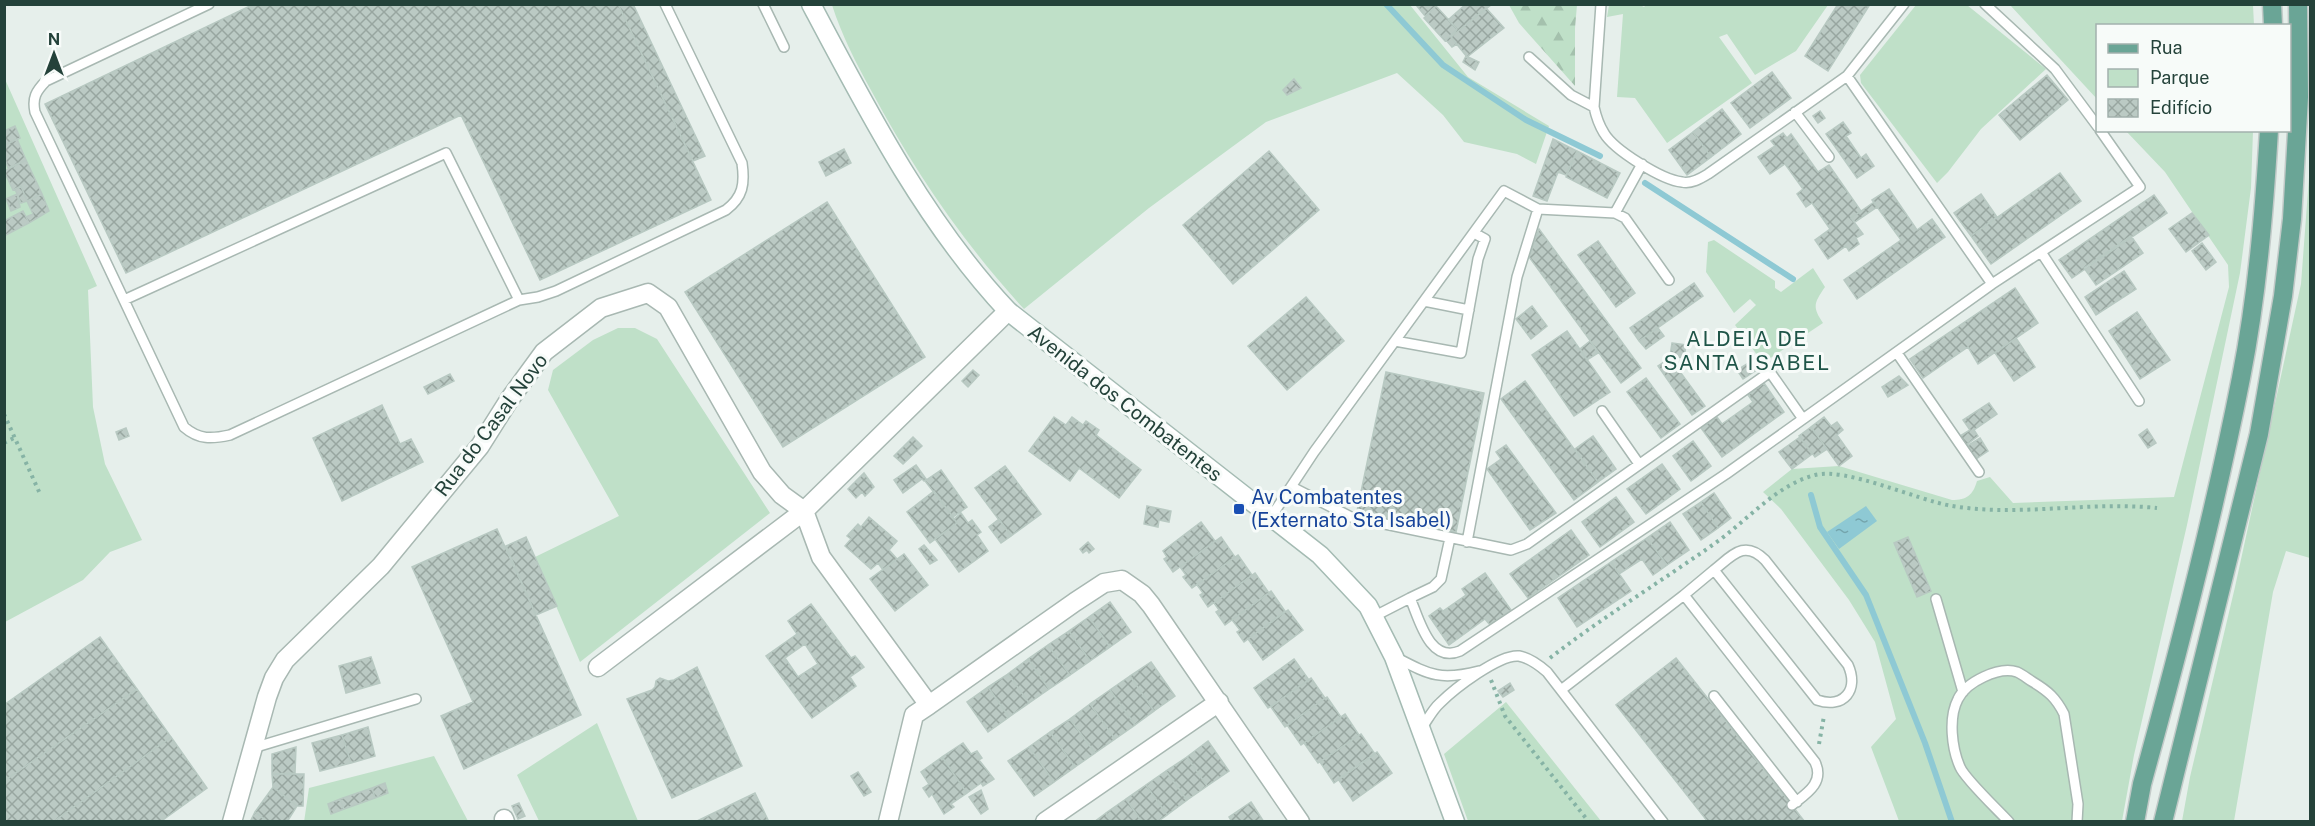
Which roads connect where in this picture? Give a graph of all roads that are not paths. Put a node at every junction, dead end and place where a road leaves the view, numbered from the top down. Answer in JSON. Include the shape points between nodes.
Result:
{"nodes":[{"id":1,"x":209,"y":4,"type":"edge"},
{"id":2,"x":665,"y":4,"type":"edge"},
{"id":3,"x":763,"y":4,"type":"edge"},
{"id":4,"x":811,"y":4,"type":"edge"},
{"id":5,"x":1601,"y":4,"type":"edge"},
{"id":6,"x":1904,"y":4,"type":"edge"},
{"id":7,"x":1985,"y":4,"type":"edge"},
{"id":8,"x":2272,"y":4,"type":"edge"},
{"id":9,"x":2298,"y":4,"type":"edge"},
{"id":10,"x":2273,"y":24,"type":"edge"},
{"id":11,"x":783,"y":47,"type":"dead end"},
{"id":12,"x":1529,"y":57,"type":"dead end"},
{"id":13,"x":1847,"y":76,"type":"junction"},
{"id":14,"x":1594,"y":107,"type":"junction"},
{"id":15,"x":1795,"y":112,"type":"junction"},
{"id":16,"x":2096,"y":126,"type":"edge"},
{"id":17,"x":2101,"y":132,"type":"edge"},
{"id":18,"x":2269,"y":132,"type":"edge"},
{"id":19,"x":1829,"y":158,"type":"dead end"},
{"id":20,"x":1642,"y":164,"type":"junction"},
{"id":21,"x":1538,"y":209,"type":"junction"},
{"id":22,"x":1615,"y":213,"type":"junction"},
{"id":23,"x":1474,"y":233,"type":"junction"},
{"id":24,"x":2041,"y":252,"type":"junction"},
{"id":25,"x":1669,"y":280,"type":"dead end"},
{"id":26,"x":1992,"y":284,"type":"junction"},
{"id":27,"x":124,"y":300,"type":"junction"},
{"id":28,"x":519,"y":300,"type":"junction"},
{"id":29,"x":1424,"y":301,"type":"junction"},
{"id":30,"x":1469,"y":310,"type":"junction"},
{"id":31,"x":1008,"y":311,"type":"junction"},
{"id":32,"x":1395,"y":341,"type":"junction"},
{"id":33,"x":1897,"y":352,"type":"junction"},
{"id":34,"x":2139,"y":401,"type":"dead end"},
{"id":35,"x":1602,"y":411,"type":"dead end"},
{"id":36,"x":1803,"y":419,"type":"junction"},
{"id":37,"x":1639,"y":464,"type":"junction"},
{"id":38,"x":1979,"y":472,"type":"dead end"},
{"id":39,"x":1292,"y":487,"type":"junction"},
{"id":40,"x":804,"y":510,"type":"junction"},
{"id":41,"x":1271,"y":517,"type":"junction"},
{"id":42,"x":1450,"y":538,"type":"junction"},
{"id":43,"x":1467,"y":542,"type":"junction"},
{"id":44,"x":1714,"y":570,"type":"junction"},
{"id":45,"x":1684,"y":595,"type":"junction"},
{"id":46,"x":1410,"y":598,"type":"junction"},
{"id":47,"x":1936,"y":599,"type":"dead end"},
{"id":48,"x":1373,"y":617,"type":"junction"},
{"id":49,"x":1394,"y":657,"type":"junction"},
{"id":50,"x":598,"y":667,"type":"dead end"},
{"id":51,"x":1487,"y":669,"type":"junction"},
{"id":52,"x":1561,"y":690,"type":"junction"},
{"id":53,"x":1963,"y":692,"type":"junction"},
{"id":54,"x":1714,"y":696,"type":"dead end"},
{"id":55,"x":416,"y":699,"type":"dead end"},
{"id":56,"x":1219,"y":702,"type":"junction"},
{"id":57,"x":929,"y":705,"type":"junction"},
{"id":58,"x":1420,"y":730,"type":"junction"},
{"id":59,"x":253,"y":748,"type":"junction"},
{"id":60,"x":232,"y":822,"type":"edge"},
{"id":61,"x":888,"y":822,"type":"edge"},
{"id":62,"x":1045,"y":822,"type":"edge"},
{"id":63,"x":1300,"y":822,"type":"edge"},
{"id":64,"x":1455,"y":822,"type":"edge"},
{"id":65,"x":1663,"y":822,"type":"edge"},
{"id":66,"x":2009,"y":822,"type":"edge"},
{"id":67,"x":2077,"y":822,"type":"edge"},
{"id":68,"x":2135,"y":822,"type":"edge"},
{"id":69,"x":2163,"y":822,"type":"edge"}],
"edges":[{"from":1,"to":27,"type":"lane","via":[[46,81],[34,96],[35,112]]},
{"from":2,"to":28,"type":"lane","via":[[742,163],[742,192],[726,210],[556,291]]},
{"from":3,"to":11,"type":"lane"},
{"from":4,"to":31,"type":"street","name":"Avenida dos Combatentes","via":[[918,192],[975,274]]},
{"from":5,"to":14,"type":"lane"},
{"from":6,"to":13,"type":"lane"},
{"from":7,"to":16,"type":"lane","via":[[2055,69]]},
{"from":8,"to":10,"type":"main road"},
{"from":9,"to":69,"type":"main road","via":[[2299,97],[2283,296],[2259,434]]},
{"from":12,"to":14,"type":"lane","via":[[1571,95]]},
{"from":13,"to":15,"type":"lane"},
{"from":13,"to":26,"type":"lane"},
{"from":14,"to":20,"type":"lane","via":[[1604,134],[1624,154]]},
{"from":15,"to":19,"type":"lane"},
{"from":15,"to":20,"type":"lane","via":[[1700,179],[1683,183]]},
{"from":17,"to":24,"type":"lane","via":[[2140,187]]},
{"from":18,"to":68,"type":"main road","via":[[2261,245],[2241,378]]},
{"from":20,"to":22,"type":"lane"},
{"from":21,"to":22,"type":"lane"},
{"from":21,"to":23,"type":"lane","via":[[1504,191]]},
{"from":21,"to":43,"type":"lane","via":[[1516,277]]},
{"from":22,"to":25,"type":"lane","via":[[1625,218]]},
{"from":23,"to":29,"type":"lane"},
{"from":23,"to":30,"type":"lane","via":[[1485,240]]},
{"from":24,"to":26,"type":"lane"},
{"from":24,"to":34,"type":"lane"},
{"from":26,"to":33,"type":"lane"},
{"from":27,"to":28,"type":"lane","via":[[184,428],[204,438],[246,429]]},
{"from":27,"to":28,"type":"lane","via":[[446,153]]},
{"from":29,"to":30,"type":"lane"},
{"from":29,"to":32,"type":"lane"},
{"from":30,"to":32,"type":"lane","via":[[1461,353]]},
{"from":31,"to":40,"type":"street"},
{"from":31,"to":41,"type":"street","name":"Avenida dos Combatentes"},
{"from":32,"to":39,"type":"lane"},
{"from":33,"to":36,"type":"lane"},
{"from":33,"to":38,"type":"lane"},
{"from":35,"to":37,"type":"lane"},
{"from":36,"to":37,"type":"lane","via":[[1770,372]]},
{"from":36,"to":46,"type":"lane","via":[[1460,651],[1445,653],[1431,644]]},
{"from":37,"to":43,"type":"lane","via":[[1519,547],[1503,549]]},
{"from":39,"to":41,"type":"lane"},
{"from":39,"to":42,"type":"lane","via":[[1351,517]]},
{"from":40,"to":50,"type":"street"},
{"from":40,"to":57,"type":"street","via":[[820,557]]},
{"from":40,"to":59,"type":"street","name":"Rua do Casal Novo","via":[[782,495],[762,472],[668,307],[648,293],[601,308],[544,352],[480,446],[388,557],[285,660],[274,678]]},
{"from":41,"to":48,"type":"street","name":"Avenida dos Combatentes","via":[[1320,555],[1368,606]]},
{"from":42,"to":43,"type":"lane"},
{"from":42,"to":46,"type":"lane","via":[[1441,579]]},
{"from":44,"to":44,"type":"lane","via":[[1817,700],[1834,703],[1851,691],[1848,665],[1757,551],[1737,551]]},
{"from":44,"to":45,"type":"lane"},
{"from":45,"to":52,"type":"lane"},
{"from":45,"to":54,"type":"lane","via":[[1815,762],[1819,777],[1814,787],[1794,803]]},
{"from":46,"to":48,"type":"lane"},
{"from":47,"to":53,"type":"lane"},
{"from":48,"to":49,"type":"street","name":"Avenida dos Combatentes"},
{"from":49,"to":51,"type":"lane","via":[[1445,677]]},
{"from":49,"to":58,"type":"street","name":"Avenida dos Combatentes"},
{"from":51,"to":52,"type":"lane","via":[[1502,658],[1518,656],[1540,665]]},
{"from":51,"to":58,"type":"lane","via":[[1438,705]]},
{"from":52,"to":65,"type":"lane"},
{"from":53,"to":66,"type":"lane","via":[[1957,700],[1953,731],[1961,769]]},
{"from":53,"to":67,"type":"lane","via":[[1982,678],[2017,672],[2058,701],[2064,714],[2078,804]]},
{"from":55,"to":59,"type":"lane"},
{"from":56,"to":57,"type":"street","via":[[1151,605],[1122,580],[1104,583]]},
{"from":56,"to":62,"type":"street"},
{"from":56,"to":63,"type":"street"},
{"from":57,"to":61,"type":"street","via":[[914,715]]},
{"from":58,"to":64,"type":"street","name":"Avenida dos Combatentes"},
{"from":59,"to":60,"type":"street","name":"Rua do Casal Novo"}]}
